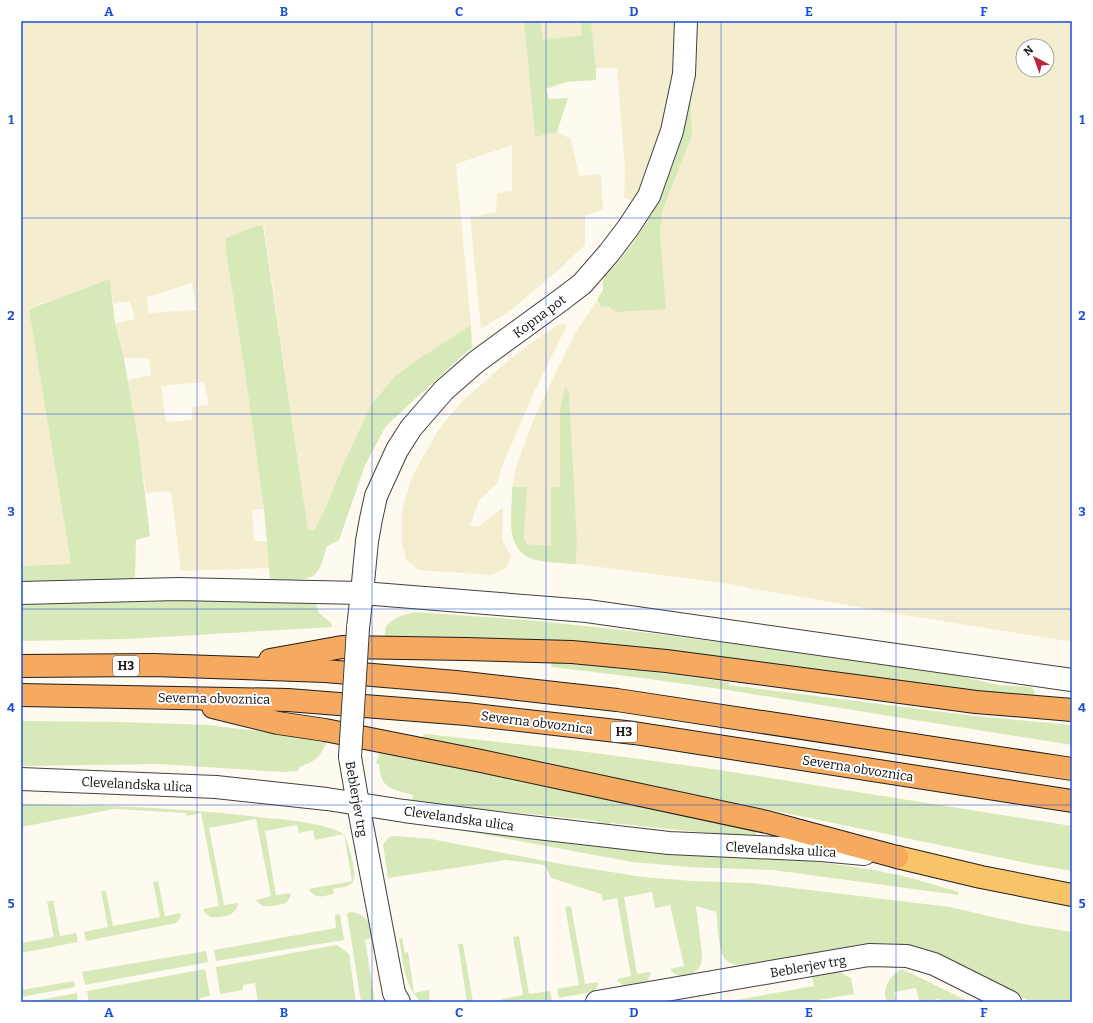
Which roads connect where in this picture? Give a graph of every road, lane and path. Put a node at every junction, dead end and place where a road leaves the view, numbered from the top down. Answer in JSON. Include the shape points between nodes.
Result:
{"nodes":[{"id":1,"x":686,"y":21,"type":"edge"},
{"id":2,"x":21,"y":593,"type":"edge"},
{"id":3,"x":362,"y":593,"type":"junction"},
{"id":4,"x":21,"y":666,"type":"edge"},
{"id":5,"x":231,"y":668,"type":"junction"},
{"id":6,"x":1072,"y":680,"type":"edge"},
{"id":7,"x":21,"y":695,"type":"edge"},
{"id":8,"x":172,"y":697,"type":"junction"},
{"id":9,"x":1072,"y":710,"type":"edge"},
{"id":10,"x":1072,"y":769,"type":"edge"},
{"id":11,"x":21,"y":779,"type":"edge"},
{"id":12,"x":1072,"y":801,"type":"edge"},
{"id":13,"x":358,"y":804,"type":"junction"},
{"id":14,"x":897,"y":857,"type":"junction"},
{"id":15,"x":1072,"y":894,"type":"edge"},
{"id":16,"x":399,"y":1002,"type":"edge"},
{"id":17,"x":597,"y":1002,"type":"edge"},
{"id":18,"x":1010,"y":1002,"type":"edge"}],
"edges":[{"from":1,"to":3,"type":"street","name":"Kopna pot","via":[[684,74],[672,131],[649,196],[609,253],[582,284],[476,362],[444,390],[411,428],[397,450],[376,496],[370,518]]},
{"from":2,"to":3,"type":"street","via":[[178,590]]},
{"from":3,"to":6,"type":"street","via":[[587,611]]},
{"from":3,"to":13,"type":"street","name":"Beblerjev trg","bridge":true,"via":[[350,757]]},
{"from":4,"to":5,"type":"highway","number":"H3","via":[[153,665]]},
{"from":5,"to":9,"type":"highway","via":[[342,647],[572,652],[666,661],[976,702]]},
{"from":5,"to":10,"type":"highway","number":"H3","via":[[325,671],[456,682],[617,700]]},
{"from":7,"to":8,"type":"highway","name":"Severna obvoznica","number":"H3"},
{"from":8,"to":12,"type":"highway","name":"Severna obvoznica","number":"H3","via":[[288,700],[466,714],[634,733]]},
{"from":8,"to":14,"type":"highway","via":[[278,723],[481,760],[767,822]]},
{"from":11,"to":13,"type":"street","name":"Clevelandska ulica","via":[[216,787]]},
{"from":13,"to":14,"type":"street","name":"Clevelandska ulica","via":[[669,843],[821,850]]},
{"from":13,"to":16,"type":"street","name":"Beblerjev trg","via":[[394,993]]},
{"from":14,"to":15,"type":"main road","via":[[988,879]]},
{"from":17,"to":18,"type":"street","name":"Beblerjev trg","via":[[869,955],[907,956],[934,964]]}]}
